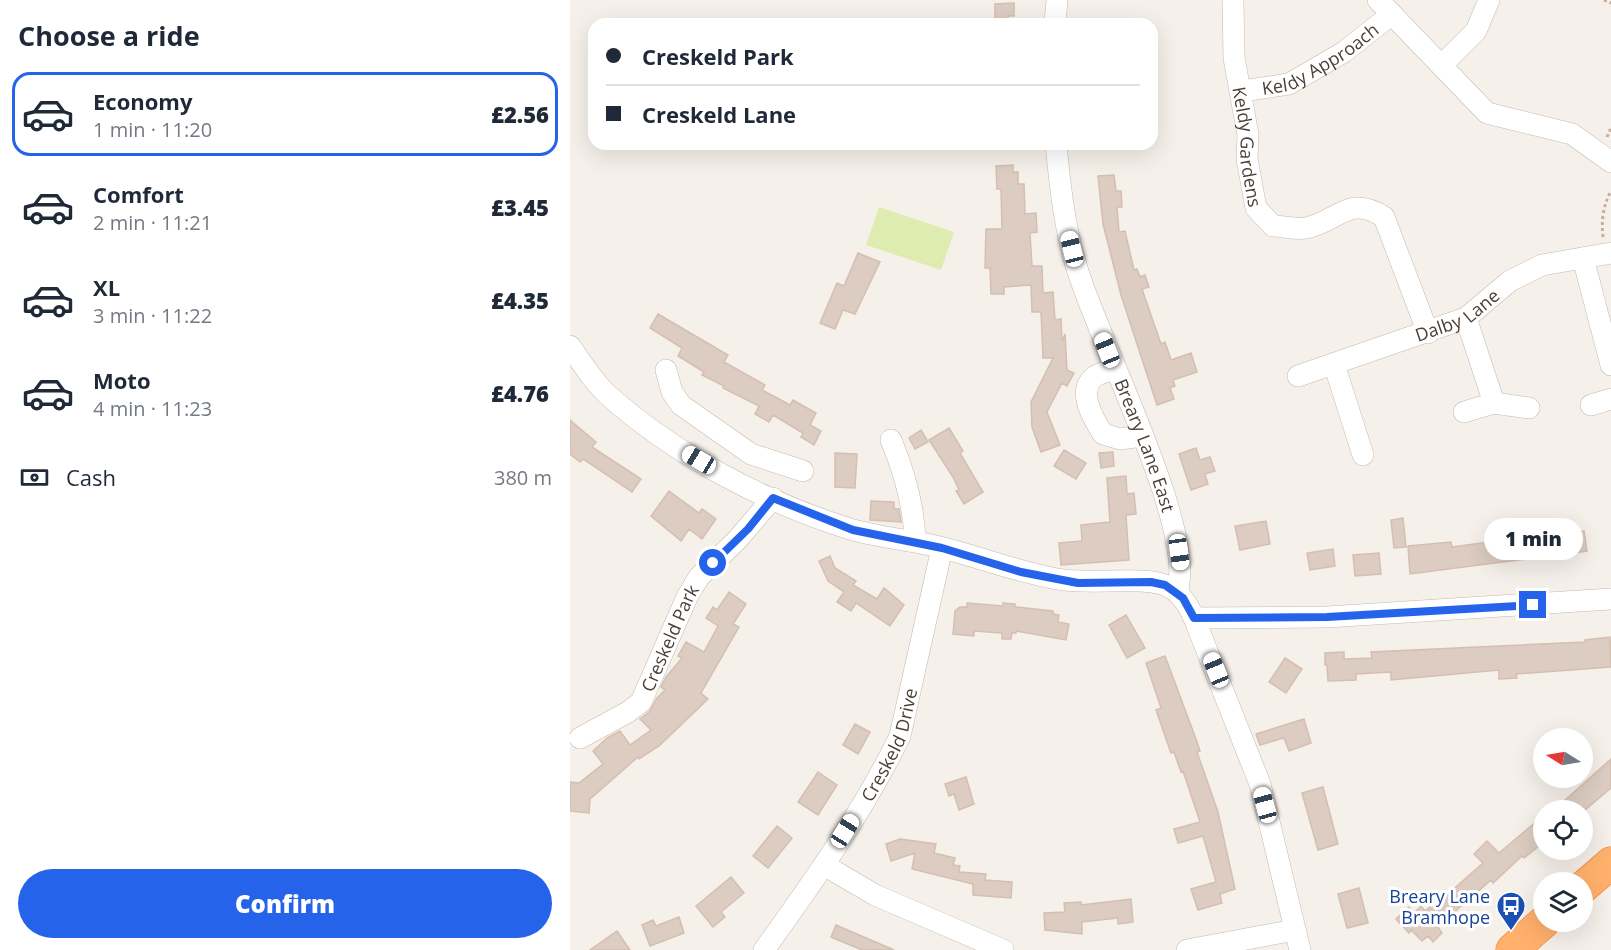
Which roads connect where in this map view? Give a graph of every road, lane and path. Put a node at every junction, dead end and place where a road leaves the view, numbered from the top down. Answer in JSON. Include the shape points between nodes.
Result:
{"nodes":[{"id":1,"x":1233,"y":0,"type":"edge"},
{"id":2,"x":1490,"y":0,"type":"edge"},
{"id":3,"x":1604,"y":0,"type":"edge"},
{"id":4,"x":1054,"y":1,"type":"edge"},
{"id":5,"x":1611,"y":3,"type":"edge"},
{"id":6,"x":1385,"y":7,"type":"edge"},
{"id":7,"x":1055,"y":18,"type":"edge"},
{"id":8,"x":1442,"y":65,"type":"junction"},
{"id":9,"x":1242,"y":91,"type":"junction"},
{"id":10,"x":1057,"y":150,"type":"edge"},
{"id":11,"x":1611,"y":162,"type":"edge"},
{"id":12,"x":1611,"y":191,"type":"edge"},
{"id":13,"x":1608,"y":253,"type":"edge"},
{"id":14,"x":1583,"y":258,"type":"junction"},
{"id":15,"x":1466,"y":318,"type":"junction"},
{"id":16,"x":1428,"y":333,"type":"junction"},
{"id":17,"x":570,"y":346,"type":"edge"},
{"id":18,"x":1334,"y":364,"type":"junction"},
{"id":19,"x":1611,"y":365,"type":"edge"},
{"id":20,"x":1115,"y":369,"type":"junction"},
{"id":21,"x":666,"y":370,"type":"dead end"},
{"id":22,"x":1298,"y":376,"type":"dead end"},
{"id":23,"x":1494,"y":403,"type":"junction"},
{"id":24,"x":1529,"y":408,"type":"dead end"},
{"id":25,"x":1464,"y":412,"type":"dead end"},
{"id":26,"x":1142,"y":436,"type":"junction"},
{"id":27,"x":891,"y":440,"type":"dead end"},
{"id":28,"x":752,"y":454,"type":"junction"},
{"id":29,"x":1363,"y":455,"type":"dead end"},
{"id":30,"x":803,"y":471,"type":"dead end"},
{"id":31,"x":737,"y":480,"type":"junction"},
{"id":32,"x":773,"y":498,"type":"junction"},
{"id":33,"x":915,"y":541,"type":"junction"},
{"id":34,"x":942,"y":548,"type":"junction"},
{"id":35,"x":1177,"y":592,"type":"junction"},
{"id":36,"x":1611,"y":599,"type":"edge"},
{"id":37,"x":1194,"y":618,"type":"junction"},
{"id":38,"x":580,"y":738,"type":"dead end"},
{"id":39,"x":1611,"y":863,"type":"edge"},
{"id":40,"x":824,"y":866,"type":"junction"},
{"id":41,"x":1593,"y":879,"type":"edge"},
{"id":42,"x":1533,"y":932,"type":"edge"},
{"id":43,"x":1297,"y":940,"type":"edge"},
{"id":44,"x":764,"y":950,"type":"edge"},
{"id":45,"x":1003,"y":950,"type":"edge"},
{"id":46,"x":1187,"y":950,"type":"edge"},
{"id":47,"x":1512,"y":950,"type":"edge"}],
"edges":[{"from":1,"to":9,"type":"street","name":"Keldy Gardens","via":[[1234,58]]},
{"from":2,"to":8,"type":"street","via":[[1476,31]]},
{"from":3,"to":5,"type":"path"},
{"from":4,"to":7,"type":"street"},
{"from":6,"to":8,"type":"street"},
{"from":6,"to":9,"type":"street","name":"Keldy Approach","via":[[1344,52],[1289,84]]},
{"from":8,"to":11,"type":"street","via":[[1487,113],[1572,134]]},
{"from":9,"to":16,"type":"street","name":"Keldy Gardens","via":[[1247,159],[1256,208],[1273,226],[1306,228],[1356,206],[1371,208],[1384,217]]},
{"from":10,"to":20,"type":"street","name":"Breary Lane East","via":[[1063,215],[1076,267]]},
{"from":12,"to":13,"type":"path","via":[[1601,224]]},
{"from":13,"to":14,"type":"street","name":"Dalby Lane"},
{"from":14,"to":15,"type":"street","name":"Dalby Lane","via":[[1542,265],[1510,281]]},
{"from":14,"to":19,"type":"street"},
{"from":15,"to":16,"type":"street","name":"Dalby Lane"},
{"from":15,"to":23,"type":"street"},
{"from":16,"to":18,"type":"street","name":"Dalby Lane"},
{"from":17,"to":31,"type":"street","via":[[607,394],[686,452]]},
{"from":18,"to":22,"type":"street","name":"Dalby Lane"},
{"from":18,"to":29,"type":"street"},
{"from":20,"to":26,"type":"street","name":"Breary Lane East"},
{"from":20,"to":26,"type":"street","via":[[1094,377],[1086,389],[1090,412],[1103,434],[1120,439]]},
{"from":21,"to":28,"type":"street","via":[[672,392],[681,405]]},
{"from":23,"to":24,"type":"street"},
{"from":23,"to":25,"type":"street"},
{"from":26,"to":35,"type":"street","name":"Breary Lane East","via":[[1175,536],[1181,570]]},
{"from":27,"to":33,"type":"street","via":[[901,462]]},
{"from":28,"to":30,"type":"street"},
{"from":28,"to":31,"type":"street"},
{"from":31,"to":32,"type":"street"},
{"from":32,"to":33,"type":"street","via":[[853,530]]},
{"from":32,"to":38,"type":"street","name":"Creskeld Park","via":[[699,577],[641,702]]},
{"from":33,"to":34,"type":"street"},
{"from":34,"to":35,"type":"street","via":[[1021,572],[1078,583],[1151,582]]},
{"from":34,"to":40,"type":"street","name":"Creskeld Drive","via":[[900,736]]},
{"from":35,"to":37,"type":"street"},
{"from":36,"to":37,"type":"street","via":[[1327,617]]},
{"from":37,"to":43,"type":"street","via":[[1260,784]]},
{"from":39,"to":41,"type":"highway"},
{"from":40,"to":44,"type":"street","name":"Creskeld Drive"},
{"from":40,"to":45,"type":"street","via":[[875,895]]},
{"from":42,"to":47,"type":"highway"},
{"from":43,"to":46,"type":"street"}]}
